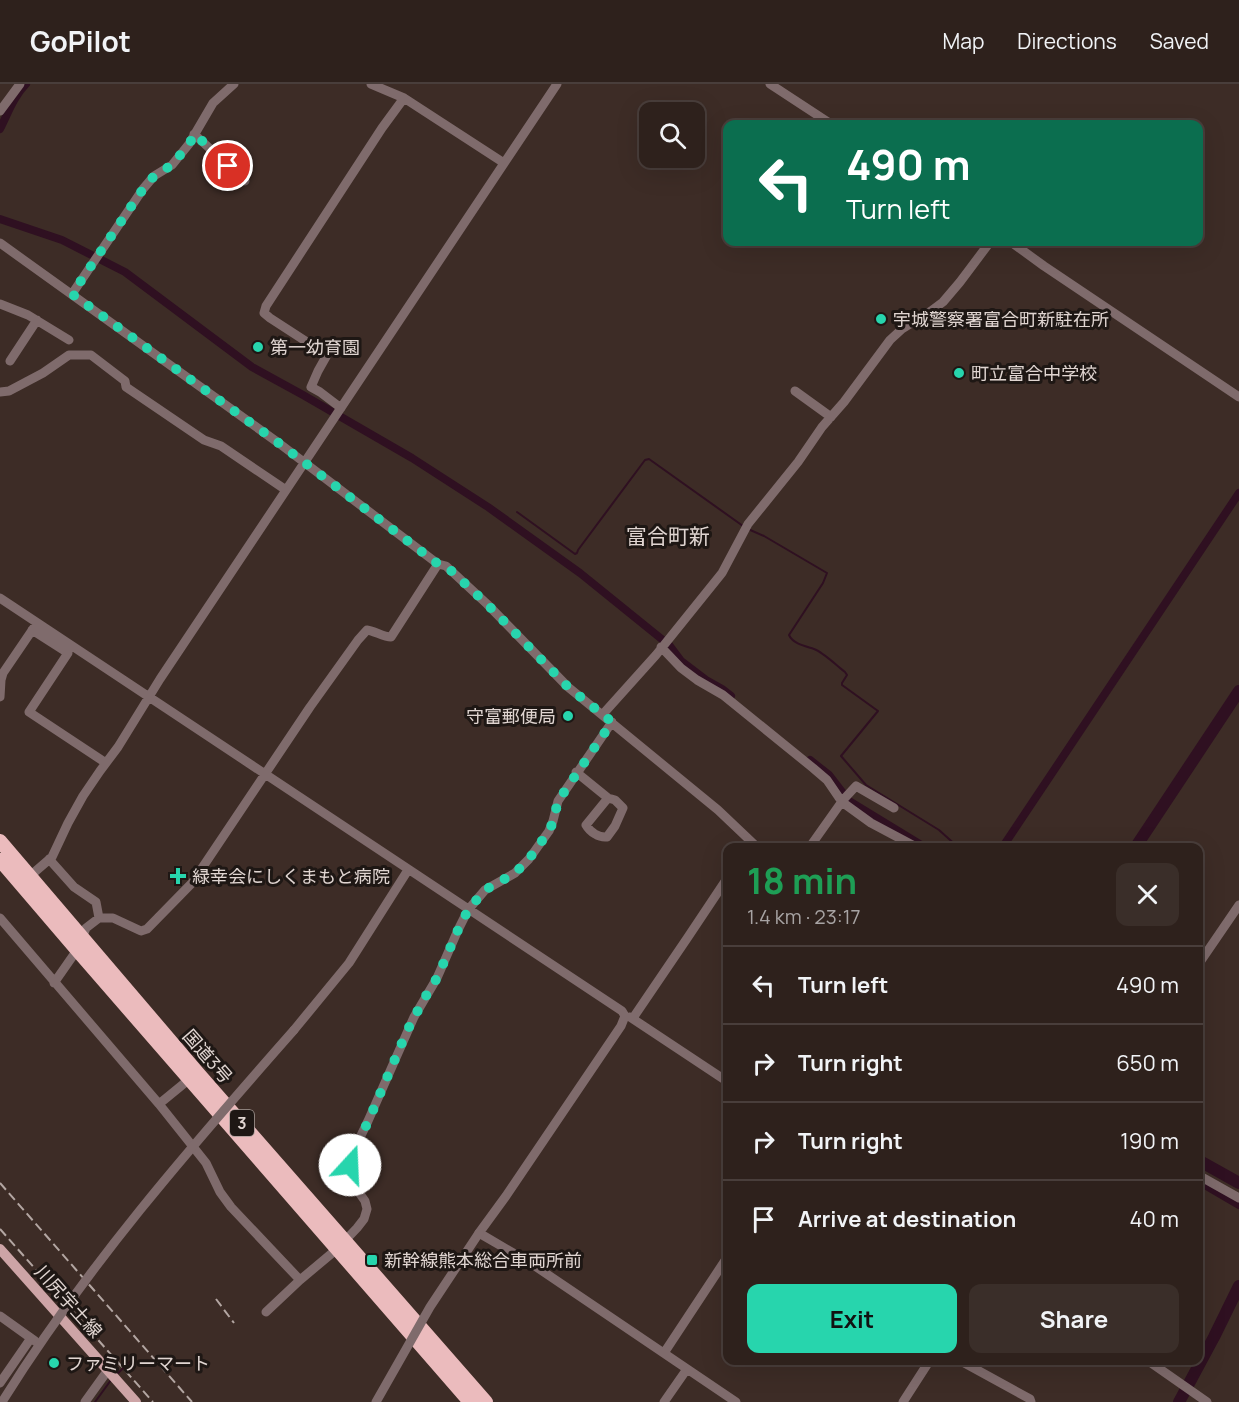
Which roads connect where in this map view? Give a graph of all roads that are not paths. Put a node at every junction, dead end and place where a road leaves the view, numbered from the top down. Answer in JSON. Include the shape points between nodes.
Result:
{"nodes":[{"id":1,"x":20,"y":84,"type":"edge"},
{"id":2,"x":234,"y":84,"type":"edge"},
{"id":3,"x":371,"y":84,"type":"edge"},
{"id":4,"x":557,"y":84,"type":"edge"},
{"id":5,"x":770,"y":84,"type":"edge"},
{"id":6,"x":404,"y":98,"type":"junction"},
{"id":7,"x":0,"y":111,"type":"edge"},
{"id":8,"x":825,"y":120,"type":"edge"},
{"id":9,"x":195,"y":134,"type":"junction"},
{"id":10,"x":504,"y":163,"type":"junction"},
{"id":11,"x":245,"y":181,"type":"dead end"},
{"id":12,"x":0,"y":243,"type":"edge"},
{"id":13,"x":987,"y":246,"type":"edge"},
{"id":14,"x":1016,"y":246,"type":"edge"},
{"id":15,"x":72,"y":294,"type":"junction"},
{"id":16,"x":0,"y":303,"type":"edge"},
{"id":17,"x":37,"y":320,"type":"junction"},
{"id":18,"x":69,"y":340,"type":"dead end"},
{"id":19,"x":10,"y":361,"type":"dead end"},
{"id":20,"x":795,"y":391,"type":"dead end"},
{"id":21,"x":0,"y":392,"type":"edge"},
{"id":22,"x":1239,"y":397,"type":"edge"},
{"id":23,"x":340,"y":409,"type":"junction"},
{"id":24,"x":831,"y":417,"type":"junction"},
{"id":25,"x":304,"y":463,"type":"junction"},
{"id":26,"x":286,"y":489,"type":"junction"},
{"id":27,"x":436,"y":562,"type":"junction"},
{"id":28,"x":0,"y":598,"type":"edge"},
{"id":29,"x":35,"y":627,"type":"junction"},
{"id":30,"x":664,"y":643,"type":"junction"},
{"id":31,"x":4,"y":663,"type":"edge"},
{"id":32,"x":148,"y":696,"type":"junction"},
{"id":33,"x":0,"y":697,"type":"edge"},
{"id":34,"x":603,"y":714,"type":"junction"},
{"id":35,"x":612,"y":722,"type":"junction"},
{"id":36,"x":105,"y":763,"type":"junction"},
{"id":37,"x":576,"y":772,"type":"junction"},
{"id":38,"x":265,"y":775,"type":"junction"},
{"id":39,"x":608,"y":798,"type":"dead end"},
{"id":40,"x":845,"y":799,"type":"junction"},
{"id":41,"x":894,"y":808,"type":"dead end"},
{"id":42,"x":0,"y":841,"type":"edge"},
{"id":43,"x":747,"y":843,"type":"edge"},
{"id":44,"x":813,"y":843,"type":"edge"},
{"id":45,"x":909,"y":843,"type":"edge"},
{"id":46,"x":50,"y":859,"type":"junction"},
{"id":47,"x":0,"y":860,"type":"edge"},
{"id":48,"x":403,"y":866,"type":"junction"},
{"id":49,"x":30,"y":876,"type":"junction"},
{"id":50,"x":723,"y":884,"type":"edge"},
{"id":51,"x":1239,"y":905,"type":"edge"},
{"id":52,"x":468,"y":910,"type":"junction"},
{"id":53,"x":0,"y":918,"type":"edge"},
{"id":54,"x":99,"y":918,"type":"junction"},
{"id":55,"x":80,"y":944,"type":"junction"},
{"id":56,"x":1203,"y":958,"type":"edge"},
{"id":57,"x":54,"y":983,"type":"junction"},
{"id":58,"x":629,"y":1016,"type":"junction"},
{"id":59,"x":193,"y":1075,"type":"junction"},
{"id":60,"x":723,"y":1079,"type":"edge"},
{"id":61,"x":159,"y":1104,"type":"junction"},
{"id":62,"x":1203,"y":1178,"type":"edge"},
{"id":63,"x":1239,"y":1198,"type":"edge"},
{"id":64,"x":479,"y":1233,"type":"junction"},
{"id":65,"x":341,"y":1245,"type":"junction"},
{"id":66,"x":0,"y":1249,"type":"edge"},
{"id":67,"x":723,"y":1264,"type":"edge"},
{"id":68,"x":300,"y":1280,"type":"junction"},
{"id":69,"x":266,"y":1311,"type":"dead end"},
{"id":70,"x":0,"y":1316,"type":"edge"},
{"id":71,"x":664,"y":1353,"type":"junction"},
{"id":72,"x":927,"y":1365,"type":"edge"},
{"id":73,"x":967,"y":1365,"type":"edge"},
{"id":74,"x":1154,"y":1365,"type":"edge"},
{"id":75,"x":687,"y":1369,"type":"junction"},
{"id":76,"x":108,"y":1370,"type":"junction"},
{"id":77,"x":0,"y":1383,"type":"edge"},
{"id":78,"x":2,"y":1402,"type":"edge"},
{"id":79,"x":85,"y":1402,"type":"edge"},
{"id":80,"x":136,"y":1402,"type":"edge"},
{"id":81,"x":375,"y":1402,"type":"edge"},
{"id":82,"x":470,"y":1402,"type":"edge"},
{"id":83,"x":486,"y":1402,"type":"edge"},
{"id":84,"x":664,"y":1402,"type":"edge"},
{"id":85,"x":736,"y":1402,"type":"edge"},
{"id":86,"x":903,"y":1402,"type":"edge"},
{"id":87,"x":1031,"y":1402,"type":"edge"},
{"id":88,"x":1207,"y":1402,"type":"edge"}],
"edges":[{"from":1,"to":7,"type":"street"},
{"from":2,"to":9,"type":"street","via":[[213,103]]},
{"from":3,"to":6,"type":"street"},
{"from":4,"to":10,"type":"street"},
{"from":5,"to":8,"type":"street"},
{"from":6,"to":10,"type":"street"},
{"from":6,"to":23,"type":"street","via":[[264,313],[327,356],[311,387]]},
{"from":9,"to":11,"type":"street"},
{"from":9,"to":15,"type":"street","via":[[172,165],[154,176],[143,189]]},
{"from":10,"to":23,"type":"street"},
{"from":12,"to":15,"type":"street"},
{"from":13,"to":24,"type":"street","via":[[943,302],[890,340]]},
{"from":14,"to":22,"type":"street"},
{"from":15,"to":25,"type":"street"},
{"from":16,"to":17,"type":"street"},
{"from":17,"to":18,"type":"street"},
{"from":17,"to":19,"type":"street"},
{"from":20,"to":24,"type":"street"},
{"from":21,"to":26,"type":"street","via":[[43,373],[69,355],[91,355],[125,381],[126,387]]},
{"from":23,"to":25,"type":"street"},
{"from":24,"to":30,"type":"street","via":[[745,529],[722,573]]},
{"from":25,"to":26,"type":"street"},
{"from":25,"to":27,"type":"street"},
{"from":26,"to":32,"type":"street"},
{"from":27,"to":34,"type":"street","via":[[446,566],[568,687]]},
{"from":27,"to":38,"type":"street","via":[[391,637],[367,630],[358,640]]},
{"from":28,"to":29,"type":"street"},
{"from":29,"to":31,"type":"street"},
{"from":29,"to":32,"type":"street"},
{"from":29,"to":36,"type":"street","via":[[68,653],[29,712]]},
{"from":30,"to":34,"type":"street"},
{"from":30,"to":40,"type":"street","via":[[681,668],[723,695]]},
{"from":31,"to":33,"type":"street"},
{"from":32,"to":36,"type":"street"},
{"from":32,"to":38,"type":"street"},
{"from":34,"to":35,"type":"street"},
{"from":35,"to":37,"type":"street"},
{"from":35,"to":43,"type":"street","via":[[718,810]]},
{"from":36,"to":46,"type":"street"},
{"from":37,"to":39,"type":"street"},
{"from":37,"to":52,"type":"street","via":[[558,801],[549,831],[529,859],[515,873],[485,890]]},
{"from":38,"to":48,"type":"street"},
{"from":38,"to":54,"type":"street","via":[[192,883],[147,929],[141,931],[113,918]]},
{"from":40,"to":41,"type":"street","via":[[856,786]]},
{"from":40,"to":44,"type":"street"},
{"from":40,"to":45,"type":"street","via":[[871,823]]},
{"from":42,"to":49,"type":"highway","name":"国道3号","number":"3"},
{"from":46,"to":49,"type":"street"},
{"from":46,"to":54,"type":"street","via":[[74,887],[96,902]]},
{"from":47,"to":55,"type":"highway","name":"国道3号","number":"3"},
{"from":48,"to":52,"type":"street"},
{"from":48,"to":78,"type":"street","bridge":true,"via":[[349,963],[143,1206],[52,1325]]},
{"from":49,"to":55,"type":"highway","name":"国道3号","number":"3"},
{"from":50,"to":58,"type":"street"},
{"from":51,"to":56,"type":"street"},
{"from":52,"to":58,"type":"street"},
{"from":52,"to":65,"type":"street","via":[[354,1150],[350,1176],[367,1209],[357,1228]]},
{"from":53,"to":57,"type":"street"},
{"from":54,"to":55,"type":"street","via":[[86,928]]},
{"from":55,"to":57,"type":"street"},
{"from":55,"to":59,"type":"highway","name":"国道3号","number":"3"},
{"from":57,"to":61,"type":"street"},
{"from":58,"to":60,"type":"street"},
{"from":58,"to":64,"type":"street"},
{"from":59,"to":61,"type":"street"},
{"from":59,"to":65,"type":"highway","name":"国道3号","number":"3"},
{"from":61,"to":68,"type":"street","via":[[207,1163],[231,1207]]},
{"from":62,"to":63,"type":"street"},
{"from":64,"to":71,"type":"street"},
{"from":64,"to":81,"type":"street","bridge":true,"via":[[434,1300]]},
{"from":65,"to":68,"type":"street"},
{"from":65,"to":82,"type":"highway","name":"国道3号","number":"3"},
{"from":65,"to":83,"type":"highway","name":"国道3号","number":"3"},
{"from":66,"to":76,"type":"main road","name":"川尻宇土線"},
{"from":67,"to":71,"type":"street"},
{"from":68,"to":69,"type":"street"},
{"from":70,"to":77,"type":"street","via":[[34,1340]]},
{"from":71,"to":75,"type":"street"},
{"from":72,"to":86,"type":"street"},
{"from":73,"to":87,"type":"street"},
{"from":74,"to":88,"type":"street"},
{"from":75,"to":84,"type":"street"},
{"from":75,"to":85,"type":"street"},
{"from":76,"to":79,"type":"street"},
{"from":76,"to":80,"type":"main road","name":"川尻宇土線"}]}
